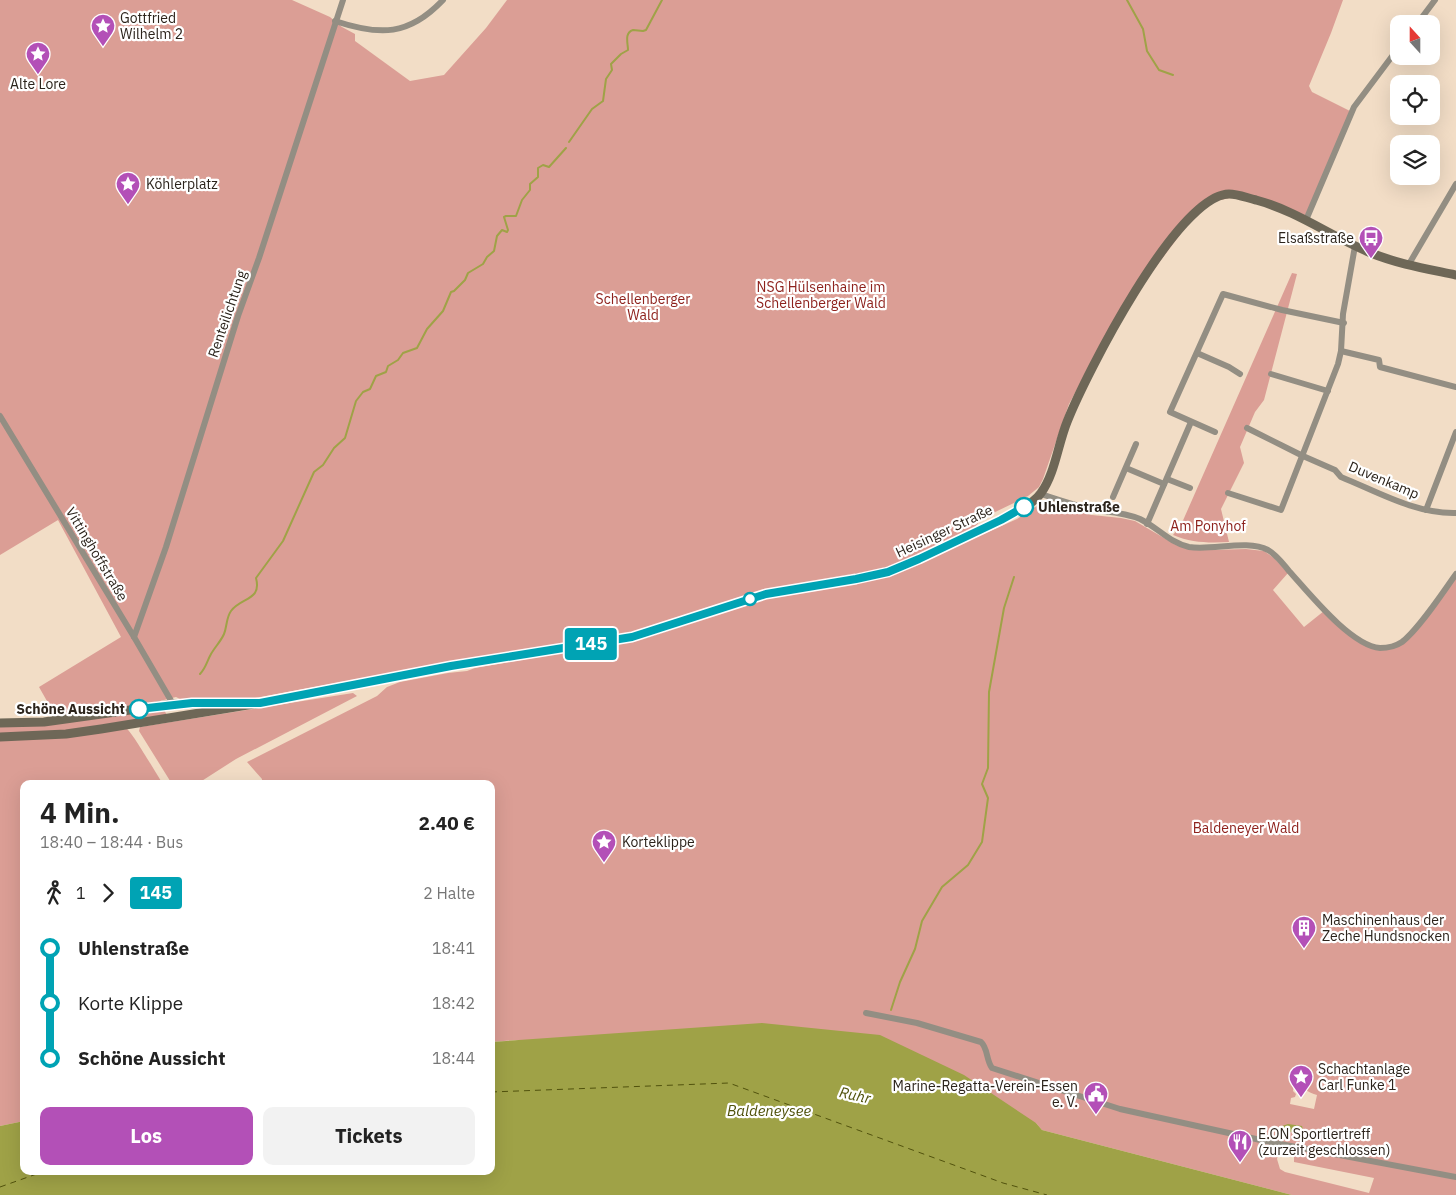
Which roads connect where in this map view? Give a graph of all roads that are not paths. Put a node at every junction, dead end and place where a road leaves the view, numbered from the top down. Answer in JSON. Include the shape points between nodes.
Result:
{"nodes":[{"id":1,"x":343,"y":0,"type":"edge"},
{"id":2,"x":443,"y":0,"type":"edge"},
{"id":3,"x":1435,"y":0,"type":"edge"},
{"id":4,"x":1423,"y":15,"type":"edge"},
{"id":5,"x":336,"y":21,"type":"junction"},
{"id":6,"x":1390,"y":59,"type":"edge"},
{"id":7,"x":1456,"y":184,"type":"edge"},
{"id":8,"x":1306,"y":220,"type":"junction"},
{"id":9,"x":1355,"y":246,"type":"junction"},
{"id":10,"x":1409,"y":264,"type":"junction"},
{"id":11,"x":1456,"y":275,"type":"edge"},
{"id":12,"x":1344,"y":323,"type":"junction"},
{"id":13,"x":1341,"y":351,"type":"junction"},
{"id":14,"x":1197,"y":353,"type":"junction"},
{"id":15,"x":1240,"y":374,"type":"dead end"},
{"id":16,"x":1271,"y":374,"type":"dead end"},
{"id":17,"x":1456,"y":387,"type":"edge"},
{"id":18,"x":1328,"y":391,"type":"junction"},
{"id":19,"x":0,"y":416,"type":"edge"},
{"id":20,"x":1191,"y":422,"type":"junction"},
{"id":21,"x":1247,"y":428,"type":"dead end"},
{"id":22,"x":1215,"y":432,"type":"dead end"},
{"id":23,"x":1456,"y":432,"type":"edge"},
{"id":24,"x":1136,"y":444,"type":"dead end"},
{"id":25,"x":1303,"y":456,"type":"junction"},
{"id":26,"x":1126,"y":468,"type":"junction"},
{"id":27,"x":1165,"y":482,"type":"junction"},
{"id":28,"x":1190,"y":488,"type":"dead end"},
{"id":29,"x":1228,"y":493,"type":"dead end"},
{"id":30,"x":1041,"y":494,"type":"junction"},
{"id":31,"x":1114,"y":497,"type":"dead end"},
{"id":32,"x":1426,"y":510,"type":"junction"},
{"id":33,"x":1456,"y":513,"type":"edge"},
{"id":34,"x":1147,"y":524,"type":"junction"},
{"id":35,"x":1456,"y":574,"type":"edge"},
{"id":36,"x":134,"y":636,"type":"junction"},
{"id":37,"x":260,"y":703,"type":"junction"},
{"id":38,"x":173,"y":704,"type":"junction"},
{"id":39,"x":176,"y":717,"type":"junction"},
{"id":40,"x":0,"y":723,"type":"edge"},
{"id":41,"x":0,"y":737,"type":"edge"},
{"id":42,"x":866,"y":1013,"type":"dead end"},
{"id":43,"x":1456,"y":1177,"type":"edge"}],
"edges":[{"from":1,"to":5,"type":"street","name":"Renteilichtung"},
{"from":2,"to":5,"type":"street","via":[[421,20],[392,30],[369,31]]},
{"from":3,"to":4,"type":"street"},
{"from":5,"to":36,"type":"street","name":"Renteilichtung","via":[[238,316],[166,547]]},
{"from":6,"to":8,"type":"street","via":[[1354,108]]},
{"from":7,"to":10,"type":"street"},
{"from":8,"to":9,"type":"main road"},
{"from":8,"to":30,"type":"main road","via":[[1267,203],[1236,195],[1222,195],[1204,204],[1156,259],[1114,328],[1078,396]]},
{"from":9,"to":10,"type":"main road"},
{"from":9,"to":12,"type":"street"},
{"from":10,"to":11,"type":"main road"},
{"from":12,"to":13,"type":"street"},
{"from":12,"to":14,"type":"street","via":[[1223,294]]},
{"from":13,"to":17,"type":"street","via":[[1379,360],[1380,367]]},
{"from":13,"to":18,"type":"street"},
{"from":14,"to":15,"type":"street"},
{"from":14,"to":20,"type":"street","via":[[1170,412]]},
{"from":16,"to":18,"type":"street"},
{"from":18,"to":25,"type":"street"},
{"from":19,"to":36,"type":"street","name":"Vittinghoffstraße"},
{"from":20,"to":22,"type":"street"},
{"from":20,"to":27,"type":"street"},
{"from":21,"to":25,"type":"street","name":"Duvenkamp"},
{"from":23,"to":32,"type":"street"},
{"from":24,"to":26,"type":"street"},
{"from":25,"to":29,"type":"street","via":[[1281,510]]},
{"from":25,"to":32,"type":"street","name":"Duvenkamp","via":[[1335,470],[1341,477]]},
{"from":26,"to":27,"type":"street"},
{"from":26,"to":31,"type":"street"},
{"from":27,"to":28,"type":"street"},
{"from":27,"to":34,"type":"street"},
{"from":30,"to":34,"type":"street","via":[[1131,516]]},
{"from":30,"to":37,"type":"main road","name":"Heisinger Straße","via":[[1001,520],[888,572],[766,594],[632,637],[451,666]]},
{"from":32,"to":33,"type":"street","name":"Duvenkamp"},
{"from":34,"to":35,"type":"street","via":[[1188,547],[1265,549],[1278,558],[1354,638],[1368,646],[1390,647],[1403,640]]},
{"from":36,"to":38,"type":"street","name":"Vittinghoffstraße"},
{"from":37,"to":38,"type":"main road","name":"Heisinger Straße"},
{"from":37,"to":39,"type":"main road","name":"Heisinger Straße"},
{"from":38,"to":39,"type":"main road"},
{"from":38,"to":40,"type":"main road","name":"Heisinger Straße","via":[[44,722]]},
{"from":39,"to":41,"type":"main road","name":"Heisinger Straße","via":[[66,734]]},
{"from":42,"to":43,"type":"street","via":[[976,1040],[983,1044],[992,1068],[1120,1108],[1272,1142]]}]}
